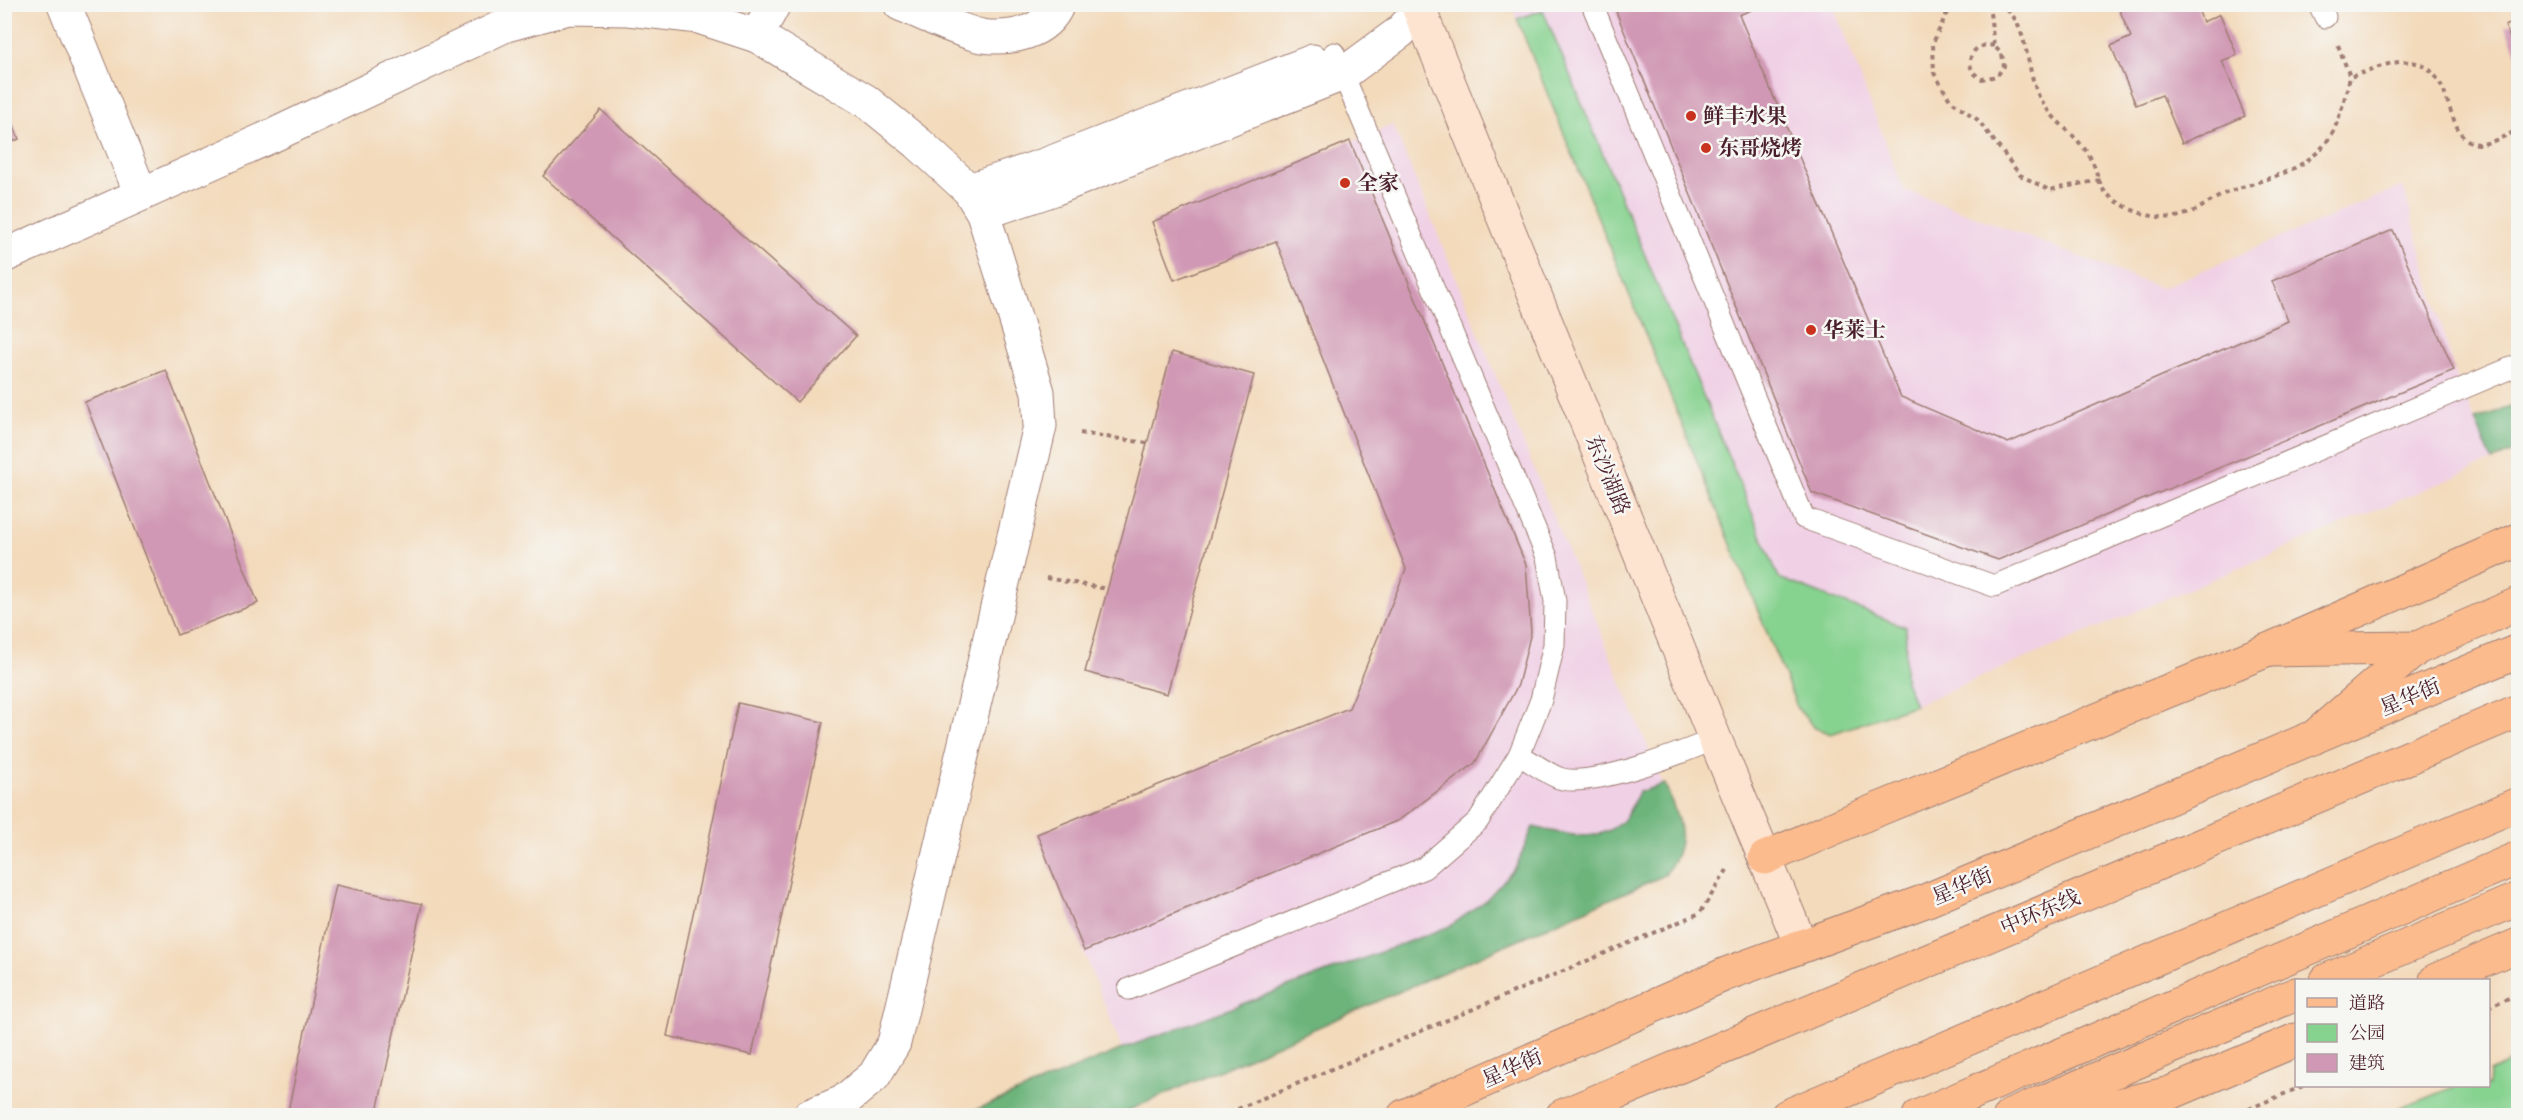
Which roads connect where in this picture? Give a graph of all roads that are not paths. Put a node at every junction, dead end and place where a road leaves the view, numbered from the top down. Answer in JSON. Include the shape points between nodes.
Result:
{"nodes":[{"id":1,"x":64,"y":4,"type":"edge"},
{"id":2,"x":774,"y":4,"type":"edge"},
{"id":3,"x":900,"y":4,"type":"edge"},
{"id":4,"x":1058,"y":4,"type":"edge"},
{"id":5,"x":1592,"y":4,"type":"edge"},
{"id":6,"x":1414,"y":6,"type":"edge"},
{"id":7,"x":502,"y":15,"type":"edge"},
{"id":8,"x":757,"y":36,"type":"junction"},
{"id":9,"x":1339,"y":63,"type":"junction"},
{"id":10,"x":141,"y":194,"type":"junction"},
{"id":11,"x":976,"y":201,"type":"junction"},
{"id":12,"x":4,"y":256,"type":"edge"},
{"id":13,"x":2518,"y":365,"type":"edge"},
{"id":14,"x":2518,"y":540,"type":"edge"},
{"id":15,"x":2518,"y":604,"type":"edge"},
{"id":16,"x":2417,"y":648,"type":"junction"},
{"id":17,"x":2268,"y":651,"type":"junction"},
{"id":18,"x":2518,"y":651,"type":"edge"},
{"id":19,"x":2518,"y":711,"type":"edge"},
{"id":20,"x":2313,"y":738,"type":"junction"},
{"id":21,"x":1714,"y":739,"type":"junction"},
{"id":22,"x":1519,"y":755,"type":"junction"},
{"id":23,"x":2518,"y":804,"type":"edge"},
{"id":24,"x":1766,"y":858,"type":"junction"},
{"id":25,"x":2518,"y":858,"type":"edge"},
{"id":26,"x":2518,"y":899,"type":"edge"},
{"id":27,"x":1802,"y":945,"type":"junction"},
{"id":28,"x":2518,"y":945,"type":"edge"},
{"id":29,"x":2332,"y":979,"type":"edge"},
{"id":30,"x":2441,"y":979,"type":"edge"},
{"id":31,"x":1129,"y":989,"type":"dead end"},
{"id":32,"x":2295,"y":994,"type":"edge"},
{"id":33,"x":2295,"y":1040,"type":"edge"},
{"id":34,"x":809,"y":1116,"type":"edge"},
{"id":35,"x":1404,"y":1116,"type":"edge"},
{"id":36,"x":1562,"y":1116,"type":"edge"},
{"id":37,"x":1787,"y":1116,"type":"edge"},
{"id":38,"x":1919,"y":1116,"type":"edge"},
{"id":39,"x":2010,"y":1116,"type":"edge"},
{"id":40,"x":2054,"y":1116,"type":"edge"}],
"edges":[{"from":1,"to":10,"type":"street"},
{"from":2,"to":8,"type":"street"},
{"from":3,"to":4,"type":"street","via":[[981,36],[1003,37],[1040,27]]},
{"from":5,"to":13,"type":"lane","via":[[1804,518],[1994,586]]},
{"from":6,"to":9,"type":"street","via":[[1400,32]]},
{"from":6,"to":21,"type":"main road","name":"东沙湖路"},
{"from":7,"to":8,"type":"street","via":[[568,8],[628,9],[699,17]]},
{"from":7,"to":10,"type":"street","via":[[276,134]]},
{"from":8,"to":11,"type":"street","via":[[866,101],[918,143]]},
{"from":9,"to":11,"type":"street","via":[[1047,164]]},
{"from":9,"to":22,"type":"lane","via":[[1547,557],[1555,601],[1554,645],[1541,699]]},
{"from":10,"to":12,"type":"street"},
{"from":11,"to":34,"type":"street","via":[[1038,392],[1040,426],[894,1043],[874,1076],[843,1102]]},
{"from":14,"to":17,"type":"main road"},
{"from":15,"to":16,"type":"main road"},
{"from":16,"to":17,"type":"main road"},
{"from":16,"to":20,"type":"main road"},
{"from":17,"to":24,"type":"main road"},
{"from":18,"to":20,"type":"main road","name":"星华街"},
{"from":19,"to":36,"type":"main road","name":"中环东线"},
{"from":20,"to":27,"type":"main road","name":"星华街","via":[[1925,901]]},
{"from":21,"to":22,"type":"lane","via":[[1665,759],[1596,778],[1561,779]]},
{"from":21,"to":24,"type":"main road","name":"东沙湖路"},
{"from":22,"to":31,"type":"lane","via":[[1479,821],[1424,868]]},
{"from":23,"to":37,"type":"main road"},
{"from":24,"to":27,"type":"main road","name":"东沙湖路"},
{"from":25,"to":38,"type":"main road"},
{"from":26,"to":29,"type":"main road"},
{"from":27,"to":35,"type":"main road","name":"星华街","via":[[1726,974]]},
{"from":28,"to":30,"type":"main road"},
{"from":32,"to":39,"type":"main road"},
{"from":33,"to":40,"type":"main road","via":[[2170,1093]]}]}
